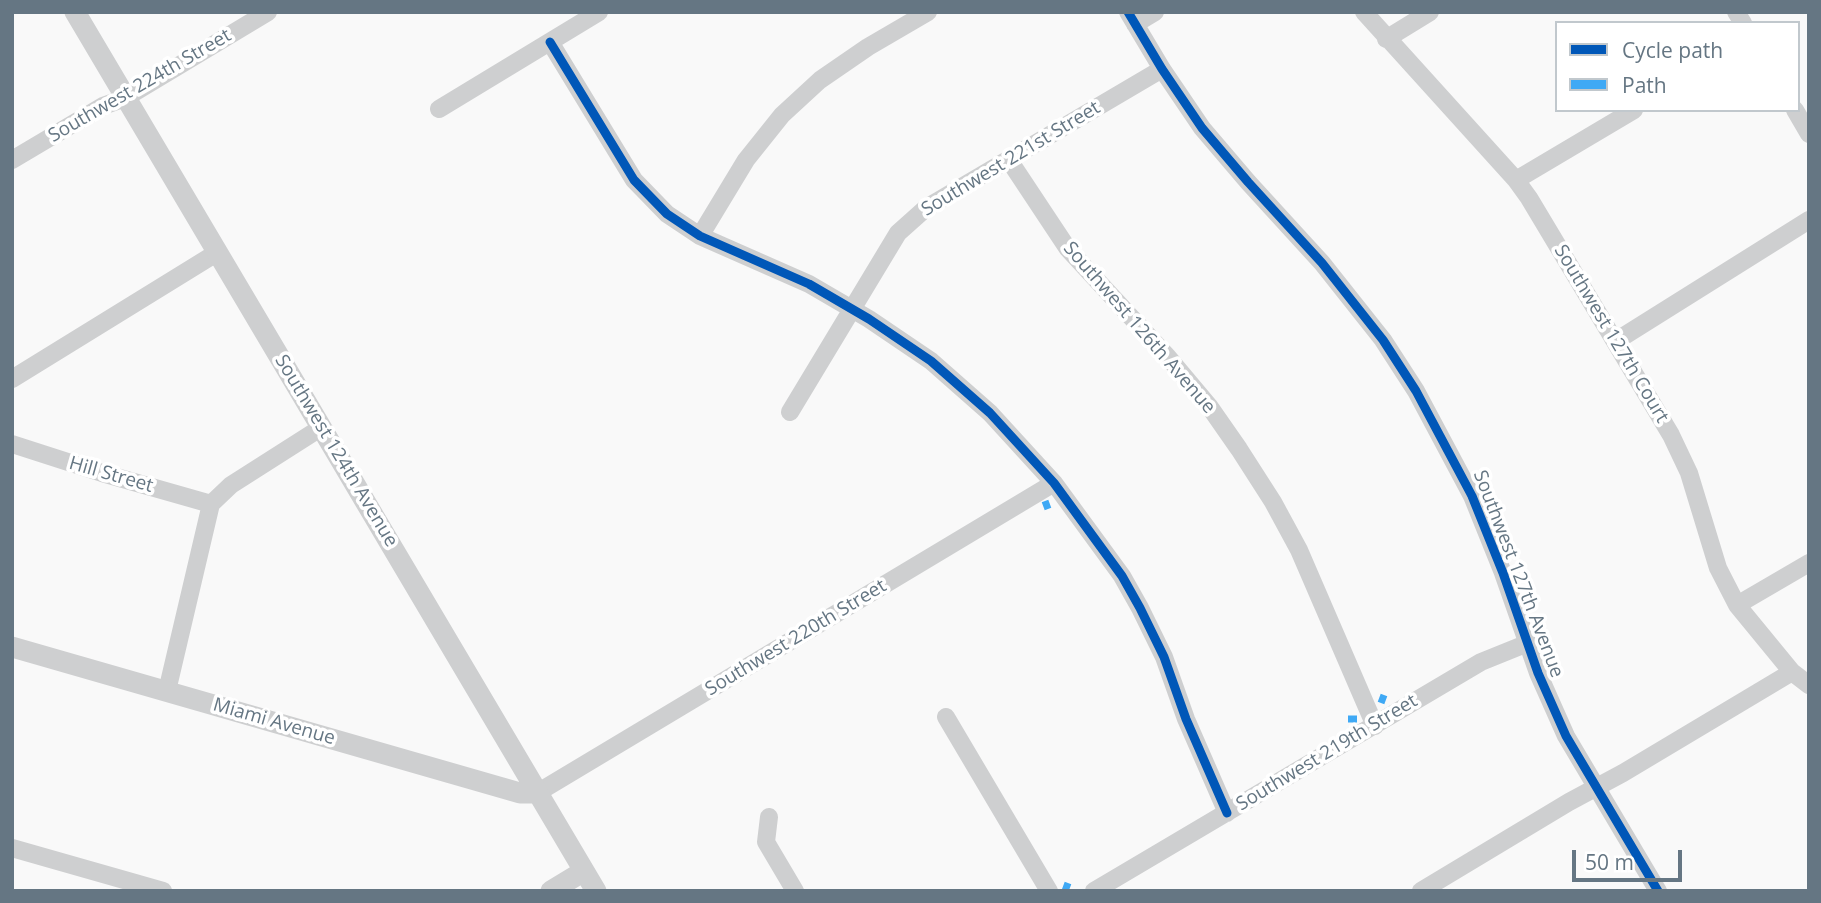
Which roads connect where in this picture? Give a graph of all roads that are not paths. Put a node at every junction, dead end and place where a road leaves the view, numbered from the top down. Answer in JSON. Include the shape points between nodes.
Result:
{"nodes":[{"id":1,"x":75,"y":12,"type":"edge"},
{"id":2,"x":268,"y":12,"type":"edge"},
{"id":3,"x":599,"y":12,"type":"edge"},
{"id":4,"x":928,"y":12,"type":"edge"},
{"id":5,"x":1155,"y":12,"type":"edge"},
{"id":6,"x":1364,"y":12,"type":"edge"},
{"id":7,"x":1430,"y":12,"type":"edge"},
{"id":8,"x":1132,"y":18,"type":"edge"},
{"id":9,"x":1386,"y":39,"type":"junction"},
{"id":10,"x":550,"y":42,"type":"junction"},
{"id":11,"x":1162,"y":69,"type":"junction"},
{"id":12,"x":125,"y":99,"type":"junction"},
{"id":13,"x":439,"y":108,"type":"dead end"},
{"id":14,"x":1631,"y":112,"type":"edge"},
{"id":15,"x":1795,"y":112,"type":"edge"},
{"id":16,"x":1809,"y":134,"type":"edge"},
{"id":17,"x":12,"y":160,"type":"edge"},
{"id":18,"x":1009,"y":160,"type":"junction"},
{"id":19,"x":1516,"y":180,"type":"junction"},
{"id":20,"x":1809,"y":220,"type":"edge"},
{"id":21,"x":700,"y":236,"type":"junction"},
{"id":22,"x":218,"y":252,"type":"junction"},
{"id":23,"x":853,"y":307,"type":"junction"},
{"id":24,"x":1616,"y":341,"type":"junction"},
{"id":25,"x":12,"y":379,"type":"edge"},
{"id":26,"x":790,"y":412,"type":"dead end"},
{"id":27,"x":322,"y":427,"type":"junction"},
{"id":28,"x":12,"y":444,"type":"edge"},
{"id":29,"x":1054,"y":483,"type":"junction"},
{"id":30,"x":211,"y":504,"type":"junction"},
{"id":31,"x":1809,"y":563,"type":"edge"},
{"id":32,"x":1737,"y":605,"type":"junction"},
{"id":33,"x":1528,"y":643,"type":"junction"},
{"id":34,"x":12,"y":647,"type":"edge"},
{"id":35,"x":1792,"y":672,"type":"junction"},
{"id":36,"x":1809,"y":685,"type":"edge"},
{"id":37,"x":167,"y":691,"type":"junction"},
{"id":38,"x":946,"y":717,"type":"dead end"},
{"id":39,"x":1374,"y":726,"type":"junction"},
{"id":40,"x":1597,"y":786,"type":"junction"},
{"id":41,"x":537,"y":793,"type":"junction"},
{"id":42,"x":1227,"y":813,"type":"junction"},
{"id":43,"x":769,"y":817,"type":"dead end"},
{"id":44,"x":12,"y":848,"type":"edge"},
{"id":45,"x":584,"y":871,"type":"junction"},
{"id":46,"x":163,"y":891,"type":"edge"},
{"id":47,"x":551,"y":891,"type":"edge"},
{"id":48,"x":596,"y":891,"type":"edge"},
{"id":49,"x":795,"y":891,"type":"edge"},
{"id":50,"x":1049,"y":891,"type":"edge"},
{"id":51,"x":1094,"y":891,"type":"edge"},
{"id":52,"x":1421,"y":891,"type":"edge"},
{"id":53,"x":1658,"y":891,"type":"edge"}],
"edges":[{"from":1,"to":12,"type":"street","name":"Southwest 124th Avenue"},
{"from":2,"to":12,"type":"street","name":"Southwest 224th Street"},
{"from":3,"to":10,"type":"street"},
{"from":4,"to":21,"type":"street","via":[[820,80],[782,115],[746,160]]},
{"from":5,"to":8,"type":"street"},
{"from":6,"to":9,"type":"street","name":"Southwest 127th Court"},
{"from":7,"to":9,"type":"street"},
{"from":8,"to":11,"type":"street","name":"Southwest 127th Avenue"},
{"from":9,"to":19,"type":"street","name":"Southwest 127th Court"},
{"from":10,"to":13,"type":"street"},
{"from":10,"to":21,"type":"street","via":[[634,180],[667,214]]},
{"from":11,"to":18,"type":"street","name":"Southwest 221st Street"},
{"from":11,"to":33,"type":"street","name":"Southwest 127th Avenue","via":[[1209,137],[1322,262],[1405,374],[1472,496]]},
{"from":12,"to":17,"type":"street","name":"Southwest 224th Street","via":[[103,106]]},
{"from":12,"to":22,"type":"street","name":"Southwest 124th Avenue"},
{"from":14,"to":19,"type":"street"},
{"from":15,"to":16,"type":"street"},
{"from":18,"to":23,"type":"street","name":"Southwest 221st Street","via":[[926,208],[898,233]]},
{"from":18,"to":39,"type":"street","name":"Southwest 126th Avenue","via":[[1069,249],[1167,356],[1239,449],[1299,550]]},
{"from":19,"to":24,"type":"street","name":"Southwest 127th Court"},
{"from":20,"to":24,"type":"street"},
{"from":21,"to":23,"type":"street"},
{"from":22,"to":25,"type":"street"},
{"from":22,"to":27,"type":"street","name":"Southwest 124th Avenue"},
{"from":23,"to":26,"type":"street","name":"Southwest 221st Street"},
{"from":23,"to":29,"type":"street","via":[[931,361],[990,413]]},
{"from":24,"to":32,"type":"street","name":"Southwest 127th Court","via":[[1689,473],[1718,568]]},
{"from":27,"to":30,"type":"street","via":[[231,485]]},
{"from":27,"to":41,"type":"street","name":"Southwest 124th Avenue"},
{"from":28,"to":30,"type":"street","name":"Hill Street"},
{"from":29,"to":41,"type":"street","name":"Southwest 220th Street"},
{"from":29,"to":42,"type":"street","via":[[1103,548],[1140,608]]},
{"from":30,"to":37,"type":"street"},
{"from":31,"to":32,"type":"street"},
{"from":32,"to":35,"type":"street","name":"Southwest 127th Court"},
{"from":33,"to":39,"type":"street","name":"Southwest 219th Street","via":[[1481,662]]},
{"from":33,"to":40,"type":"street","name":"Southwest 127th Avenue","via":[[1566,736]]},
{"from":34,"to":37,"type":"street","name":"Miami Avenue"},
{"from":35,"to":36,"type":"street","name":"Southwest 127th Court"},
{"from":35,"to":40,"type":"street"},
{"from":37,"to":41,"type":"street","name":"Miami Avenue","via":[[520,793]]},
{"from":38,"to":50,"type":"street"},
{"from":39,"to":42,"type":"street","name":"Southwest 219th Street"},
{"from":40,"to":52,"type":"street"},
{"from":40,"to":53,"type":"street","name":"Southwest 127th Avenue"},
{"from":41,"to":45,"type":"street","name":"Southwest 124th Avenue"},
{"from":42,"to":51,"type":"street","name":"Southwest 219th Street"},
{"from":43,"to":49,"type":"street","via":[[766,842]]},
{"from":44,"to":46,"type":"street"},
{"from":45,"to":47,"type":"street"},
{"from":45,"to":48,"type":"street","name":"Southwest 124th Avenue"}]}
